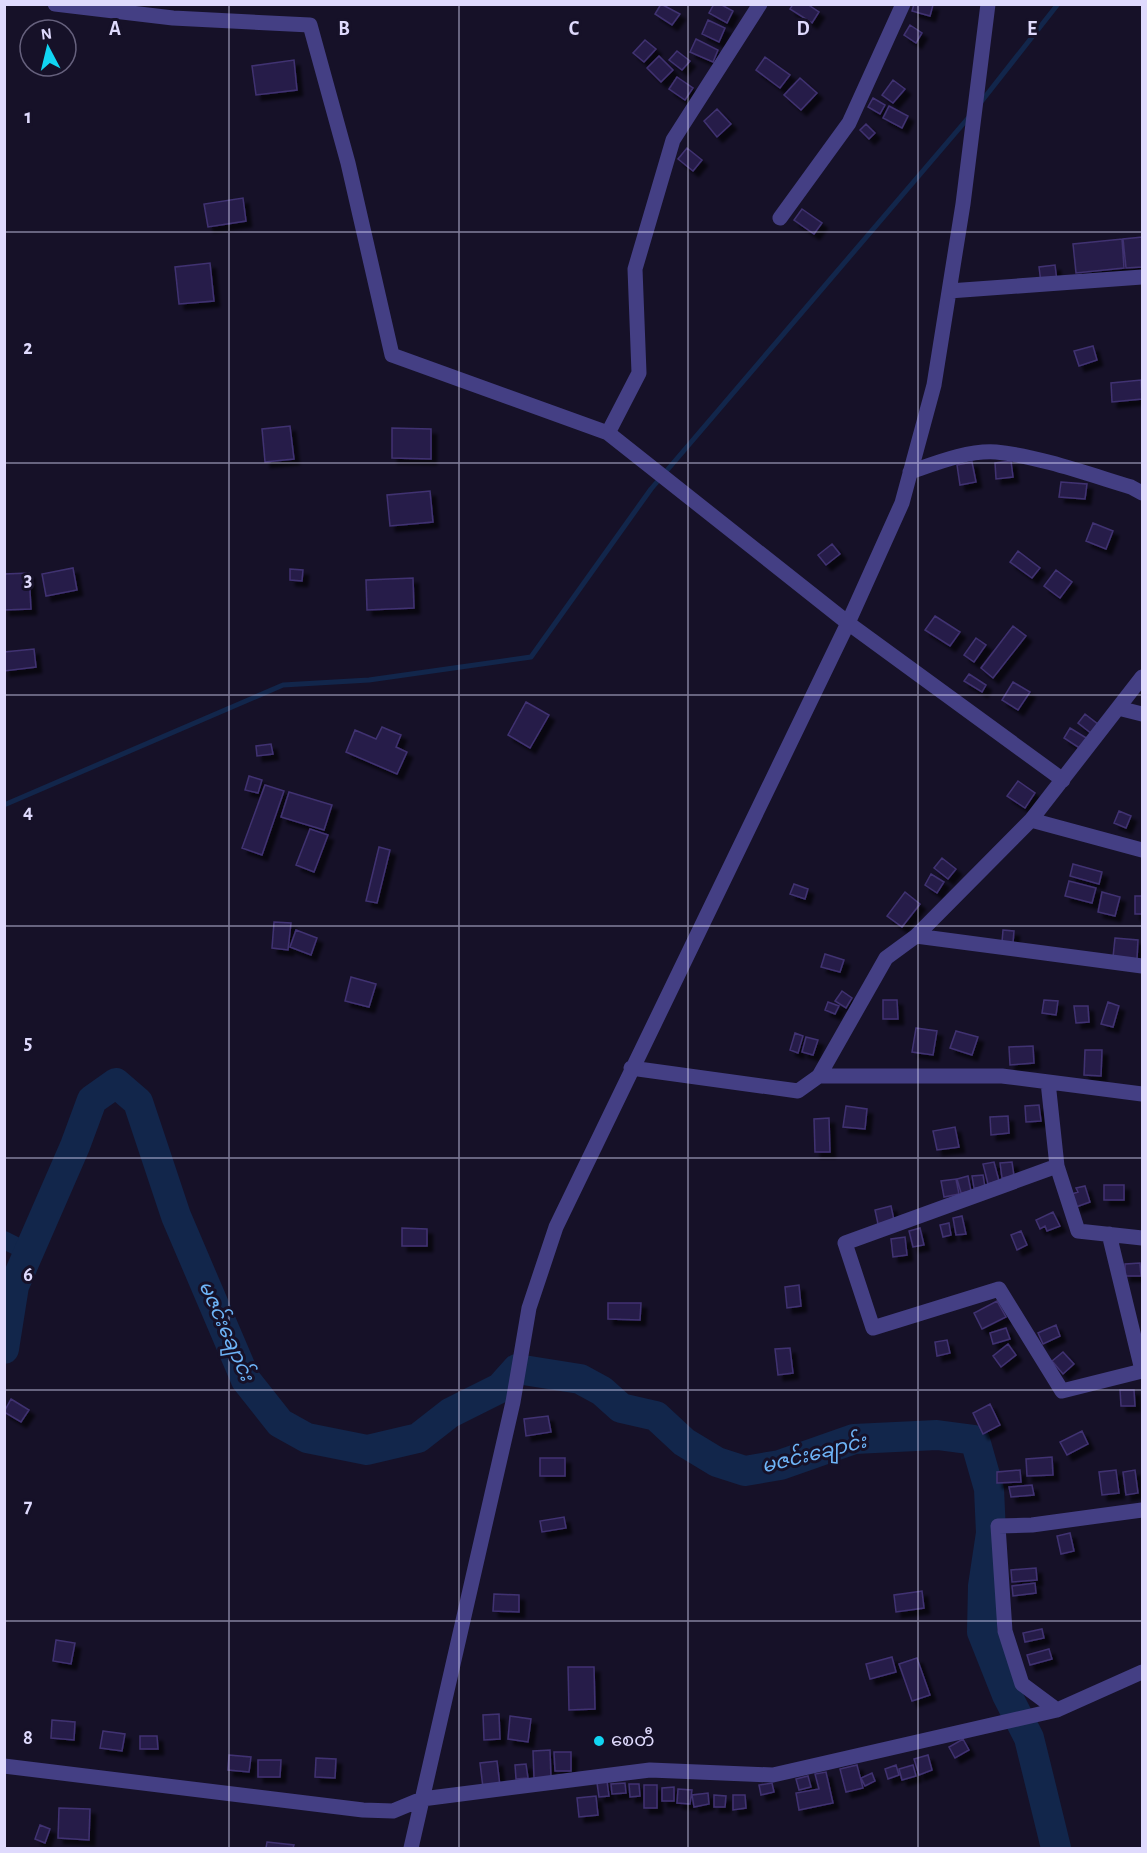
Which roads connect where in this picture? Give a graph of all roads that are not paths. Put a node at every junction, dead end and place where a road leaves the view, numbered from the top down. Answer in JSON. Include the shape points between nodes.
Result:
{"nodes":[{"id":1,"x":56,"y":4,"type":"edge"},
{"id":2,"x":760,"y":4,"type":"edge"},
{"id":3,"x":903,"y":4,"type":"edge"},
{"id":4,"x":987,"y":4,"type":"edge"},
{"id":5,"x":780,"y":218,"type":"dead end"},
{"id":6,"x":1143,"y":277,"type":"edge"},
{"id":7,"x":949,"y":291,"type":"junction"},
{"id":8,"x":608,"y":433,"type":"junction"},
{"id":9,"x":910,"y":472,"type":"junction"},
{"id":10,"x":1143,"y":493,"type":"edge"},
{"id":11,"x":848,"y":623,"type":"junction"},
{"id":12,"x":1143,"y":677,"type":"edge"},
{"id":13,"x":1118,"y":708,"type":"junction"},
{"id":14,"x":1143,"y":714,"type":"edge"},
{"id":15,"x":1063,"y":780,"type":"junction"},
{"id":16,"x":1031,"y":820,"type":"junction"},
{"id":17,"x":1143,"y":850,"type":"edge"},
{"id":18,"x":916,"y":936,"type":"junction"},
{"id":19,"x":1143,"y":966,"type":"edge"},
{"id":20,"x":631,"y":1068,"type":"junction"},
{"id":21,"x":819,"y":1076,"type":"junction"},
{"id":22,"x":1048,"y":1082,"type":"junction"},
{"id":23,"x":1143,"y":1094,"type":"edge"},
{"id":24,"x":1057,"y":1166,"type":"junction"},
{"id":25,"x":1109,"y":1234,"type":"junction"},
{"id":26,"x":1143,"y":1238,"type":"edge"},
{"id":27,"x":1143,"y":1370,"type":"edge"},
{"id":28,"x":1143,"y":1510,"type":"edge"},
{"id":29,"x":1143,"y":1672,"type":"edge"},
{"id":30,"x":1057,"y":1710,"type":"junction"},
{"id":31,"x":4,"y":1766,"type":"edge"},
{"id":32,"x":422,"y":1799,"type":"junction"},
{"id":33,"x":411,"y":1848,"type":"edge"}],
"edges":[{"from":1,"to":8,"type":"street","via":[[173,18],[310,25],[348,162],[392,355]]},
{"from":2,"to":8,"type":"street","via":[[673,140],[635,269],[639,373]]},
{"from":3,"to":5,"type":"street","via":[[849,123]]},
{"from":4,"to":7,"type":"street"},
{"from":6,"to":7,"type":"street"},
{"from":7,"to":9,"type":"street","via":[[934,385]]},
{"from":8,"to":11,"type":"street"},
{"from":9,"to":10,"type":"street","via":[[944,460],[995,452],[1065,468]]},
{"from":9,"to":11,"type":"street","via":[[902,503]]},
{"from":11,"to":15,"type":"street"},
{"from":11,"to":20,"type":"street"},
{"from":12,"to":13,"type":"street"},
{"from":13,"to":14,"type":"street"},
{"from":13,"to":15,"type":"street"},
{"from":15,"to":16,"type":"street"},
{"from":16,"to":17,"type":"street"},
{"from":16,"to":18,"type":"street"},
{"from":18,"to":19,"type":"street"},
{"from":18,"to":21,"type":"street","via":[[886,958]]},
{"from":20,"to":21,"type":"street","via":[[798,1091]]},
{"from":20,"to":32,"type":"street","via":[[556,1227],[529,1308],[513,1402]]},
{"from":21,"to":22,"type":"street","via":[[1002,1076]]},
{"from":22,"to":23,"type":"street"},
{"from":22,"to":24,"type":"street"},
{"from":24,"to":25,"type":"street","via":[[1078,1231]]},
{"from":24,"to":27,"type":"street","via":[[845,1243],[873,1328],[999,1289],[1062,1391]]},
{"from":25,"to":26,"type":"street"},
{"from":25,"to":27,"type":"street"},
{"from":28,"to":30,"type":"street","via":[[998,1526],[1005,1631],[1022,1684]]},
{"from":29,"to":30,"type":"street"},
{"from":30,"to":32,"type":"street","via":[[773,1775],[650,1770]]},
{"from":31,"to":32,"type":"street","via":[[363,1810],[393,1811]]},
{"from":32,"to":33,"type":"street"}]}
